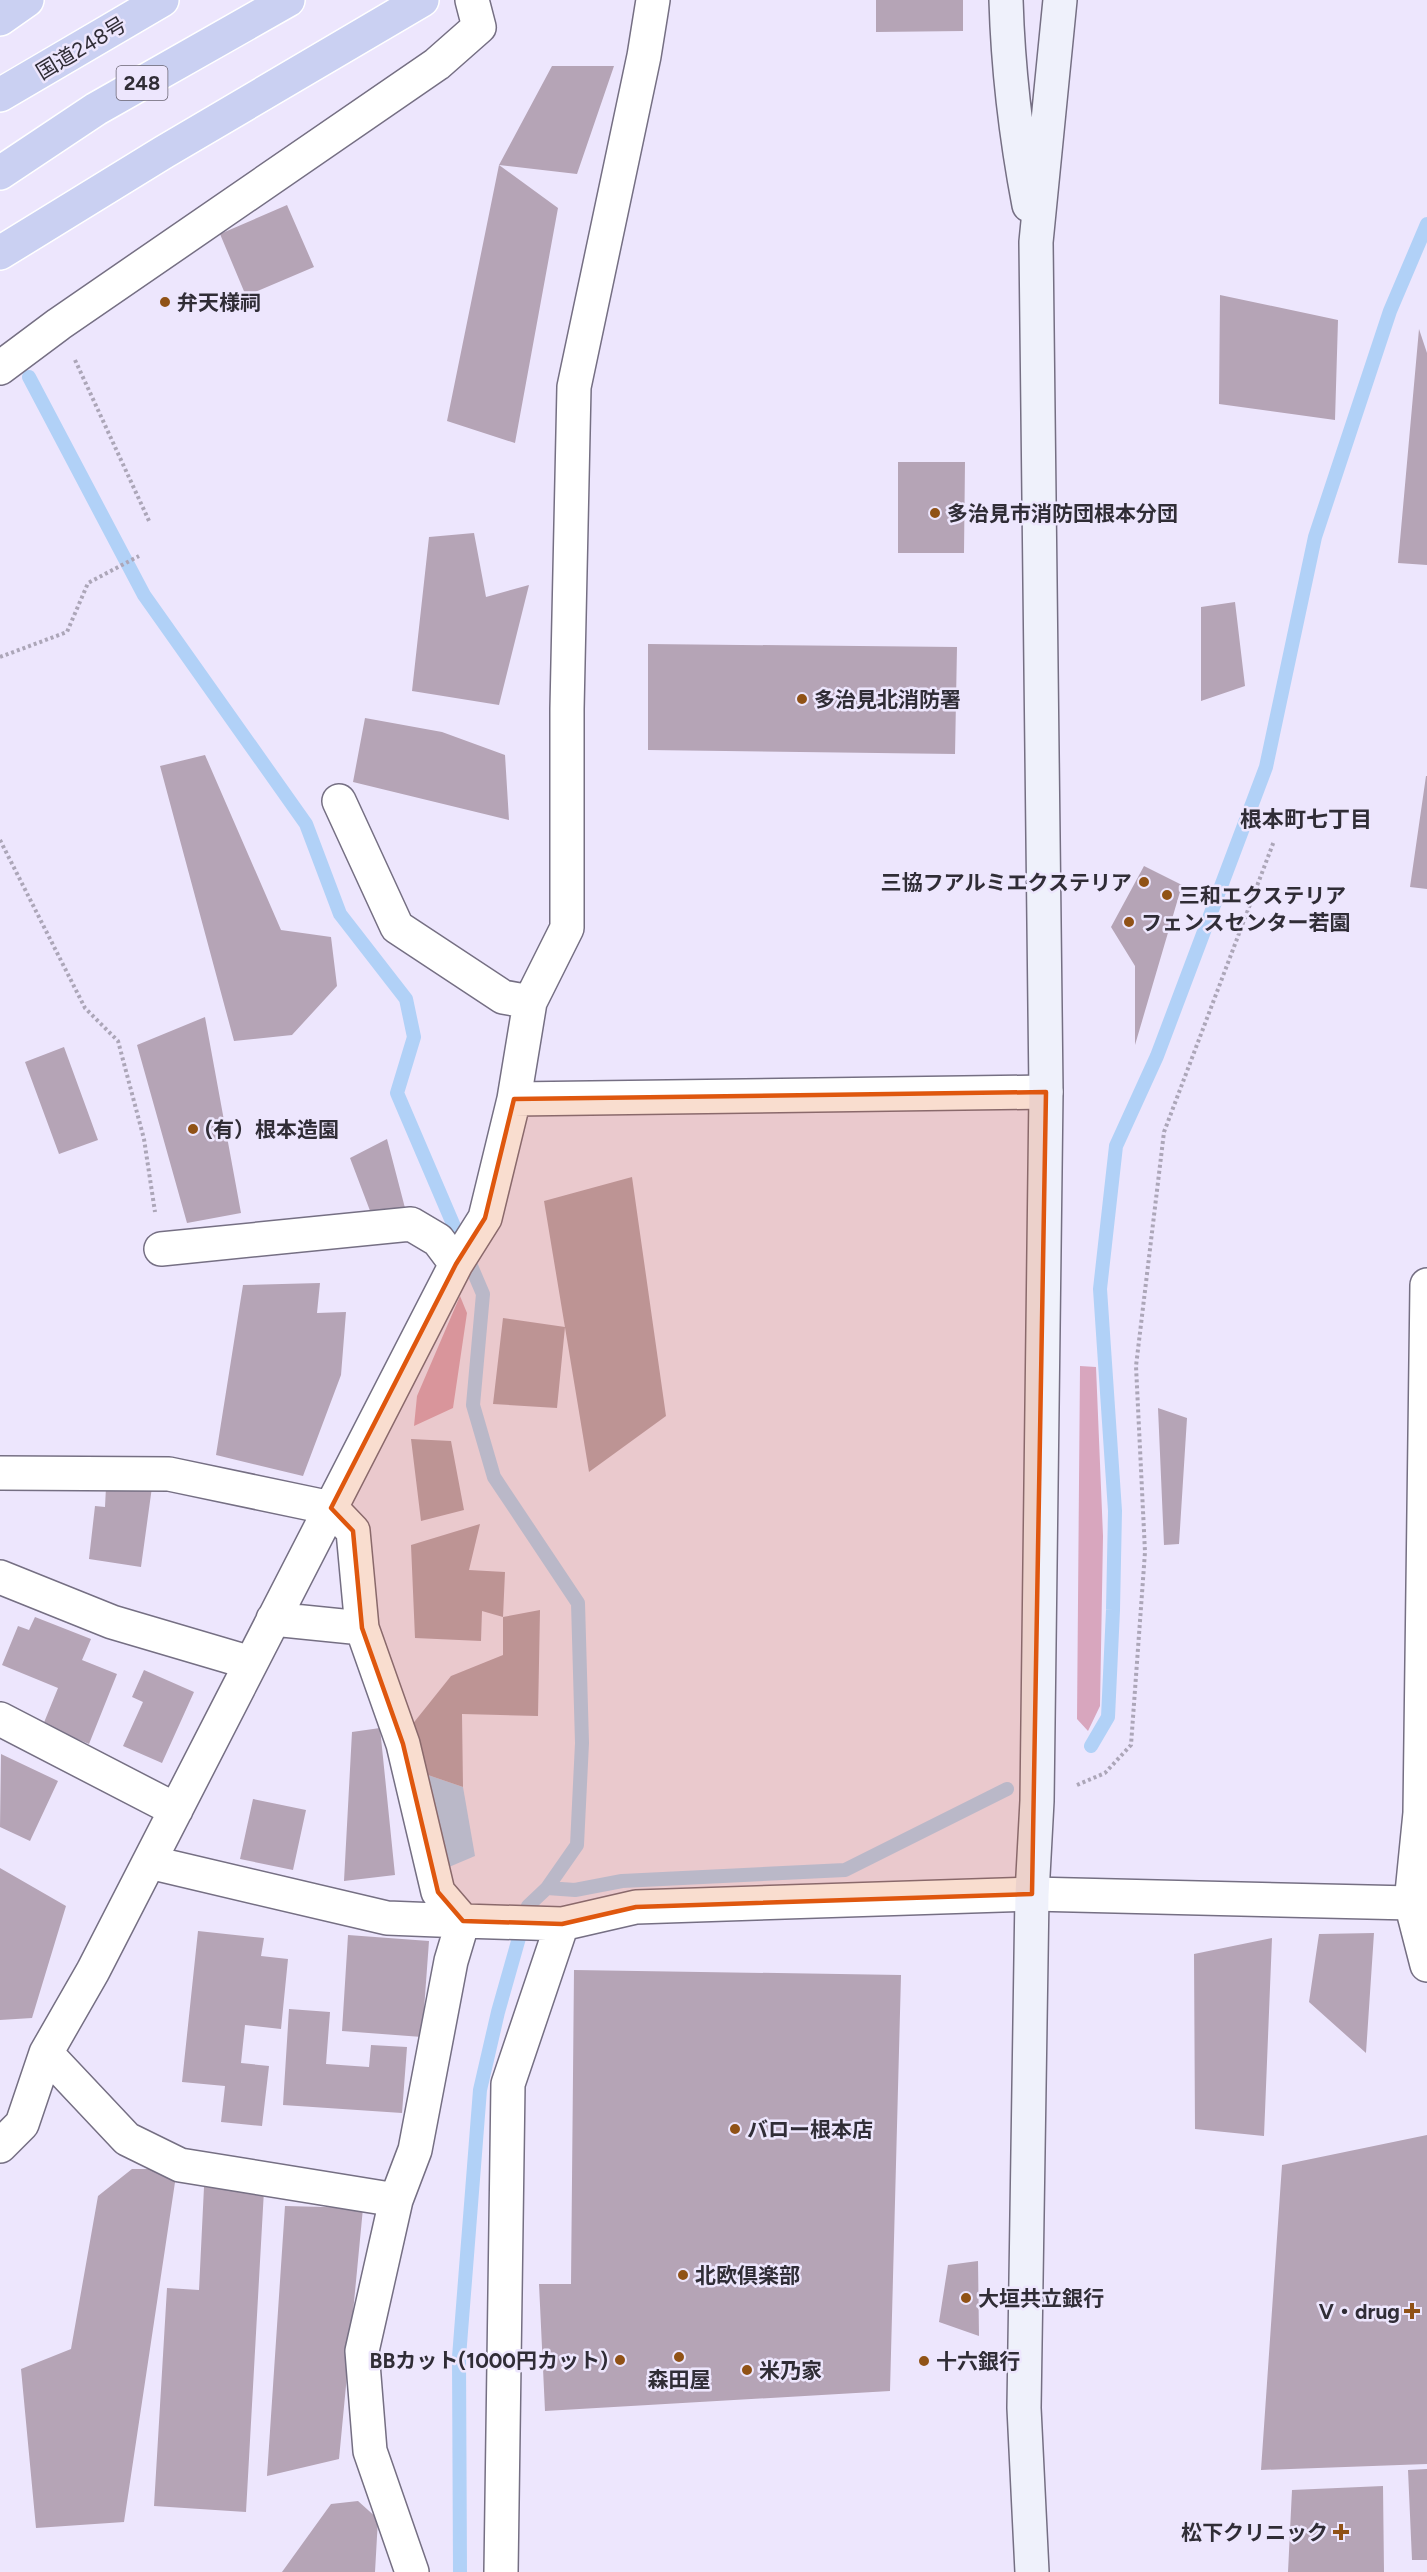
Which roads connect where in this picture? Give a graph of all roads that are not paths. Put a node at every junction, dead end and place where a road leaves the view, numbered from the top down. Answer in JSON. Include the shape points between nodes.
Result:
{"nodes":[{"id":1,"x":27,"y":0,"type":"edge"},
{"id":2,"x":162,"y":0,"type":"edge"},
{"id":3,"x":288,"y":0,"type":"edge"},
{"id":4,"x":422,"y":0,"type":"edge"},
{"id":5,"x":472,"y":0,"type":"edge"},
{"id":6,"x":652,"y":0,"type":"edge"},
{"id":7,"x":1006,"y":0,"type":"edge"},
{"id":8,"x":1060,"y":0,"type":"edge"},
{"id":9,"x":0,"y":19,"type":"edge"},
{"id":10,"x":0,"y":95,"type":"edge"},
{"id":11,"x":0,"y":173,"type":"edge"},
{"id":12,"x":1036,"y":242,"type":"junction"},
{"id":13,"x":0,"y":253,"type":"edge"},
{"id":14,"x":0,"y":369,"type":"edge"},
{"id":15,"x":339,"y":801,"type":"dead end"},
{"id":16,"x":530,"y":1002,"type":"junction"},
{"id":17,"x":1046,"y":1092,"type":"junction"},
{"id":18,"x":514,"y":1099,"type":"junction"},
{"id":19,"x":161,"y":1249,"type":"road end"},
{"id":20,"x":458,"y":1261,"type":"junction"},
{"id":21,"x":1427,"y":1285,"type":"edge"},
{"id":22,"x":0,"y":1473,"type":"edge"},
{"id":23,"x":331,"y":1508,"type":"junction"},
{"id":24,"x":0,"y":1577,"type":"edge"},
{"id":25,"x":273,"y":1619,"type":"junction"},
{"id":26,"x":362,"y":1628,"type":"junction"},
{"id":27,"x":251,"y":1663,"type":"junction"},
{"id":28,"x":0,"y":1719,"type":"edge"},
{"id":29,"x":176,"y":1810,"type":"junction"},
{"id":30,"x":1424,"y":1812,"type":"edge"},
{"id":31,"x":149,"y":1862,"type":"junction"},
{"id":32,"x":1032,"y":1894,"type":"junction"},
{"id":33,"x":1411,"y":1903,"type":"junction"},
{"id":34,"x":463,"y":1921,"type":"junction"},
{"id":35,"x":562,"y":1924,"type":"junction"},
{"id":36,"x":1427,"y":1965,"type":"edge"},
{"id":37,"x":46,"y":2053,"type":"junction"},
{"id":38,"x":0,"y":2146,"type":"edge"},
{"id":39,"x":396,"y":2200,"type":"junction"},
{"id":40,"x":412,"y":2572,"type":"edge"},
{"id":41,"x":501,"y":2572,"type":"edge"},
{"id":42,"x":1032,"y":2572,"type":"edge"}],
"edges":[{"from":1,"to":9,"type":"highway"},
{"from":2,"to":10,"type":"highway","name":"国道248号"},
{"from":3,"to":11,"type":"highway","number":"248","via":[[96,109]]},
{"from":4,"to":13,"type":"highway"},
{"from":5,"to":14,"type":"street","via":[[479,27],[437,64],[59,324]]},
{"from":6,"to":16,"type":"street","via":[[644,56],[574,387],[567,928]]},
{"from":7,"to":12,"type":"street","via":[[1019,150]]},
{"from":8,"to":12,"type":"street"},
{"from":12,"to":17,"type":"street"},
{"from":15,"to":16,"type":"street","via":[[397,927],[503,997]]},
{"from":16,"to":18,"type":"street"},
{"from":17,"to":18,"type":"street"},
{"from":17,"to":32,"type":"street","via":[[1037,1801]]},
{"from":18,"to":20,"type":"street","via":[[481,1226]]},
{"from":19,"to":20,"type":"street","via":[[411,1224],[438,1240]]},
{"from":20,"to":23,"type":"street"},
{"from":21,"to":30,"type":"street"},
{"from":22,"to":23,"type":"street","via":[[170,1474]]},
{"from":23,"to":25,"type":"street"},
{"from":23,"to":26,"type":"street","via":[[352,1531]]},
{"from":24,"to":27,"type":"street","via":[[112,1622]]},
{"from":25,"to":26,"type":"street"},
{"from":25,"to":27,"type":"street"},
{"from":26,"to":34,"type":"street","via":[[403,1744],[438,1892]]},
{"from":27,"to":29,"type":"street"},
{"from":28,"to":29,"type":"street"},
{"from":29,"to":31,"type":"street"},
{"from":30,"to":33,"type":"street"},
{"from":31,"to":34,"type":"street","via":[[387,1918]]},
{"from":31,"to":37,"type":"street"},
{"from":32,"to":33,"type":"street"},
{"from":32,"to":35,"type":"street","via":[[636,1907]]},
{"from":32,"to":42,"type":"street","via":[[1024,2408]]},
{"from":33,"to":36,"type":"street"},
{"from":34,"to":35,"type":"street"},
{"from":34,"to":39,"type":"street","via":[[451,1961],[415,2150]]},
{"from":35,"to":41,"type":"street","via":[[508,2084]]},
{"from":37,"to":38,"type":"street","via":[[22,2124]]},
{"from":37,"to":39,"type":"street","via":[[127,2139],[180,2164]]},
{"from":39,"to":40,"type":"street","via":[[362,2352],[370,2451]]}]}
